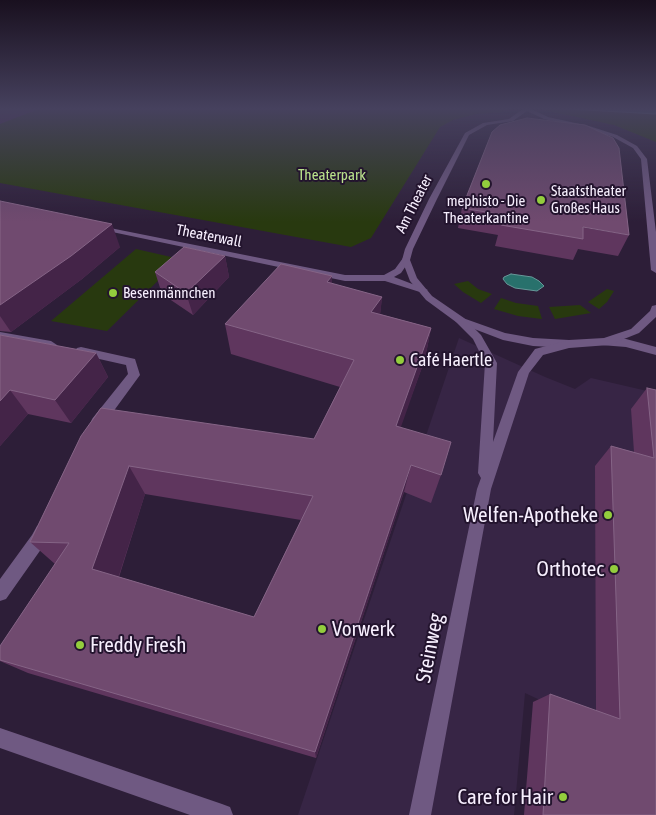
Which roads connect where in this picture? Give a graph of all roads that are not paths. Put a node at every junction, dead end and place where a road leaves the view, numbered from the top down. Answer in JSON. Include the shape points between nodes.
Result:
{"nodes":[{"id":1,"x":462,"y":146,"type":"edge"},
{"id":2,"x":633,"y":146,"type":"edge"},
{"id":3,"x":92,"y":225,"type":"edge"},
{"id":4,"x":406,"y":260,"type":"junction"},
{"id":5,"x":656,"y":270,"type":"edge"},
{"id":6,"x":386,"y":278,"type":"junction"},
{"id":7,"x":422,"y":290,"type":"junction"},
{"id":8,"x":656,"y":312,"type":"edge"},
{"id":9,"x":460,"y":320,"type":"junction"},
{"id":10,"x":0,"y":335,"type":"edge"},
{"id":11,"x":605,"y":342,"type":"junction"},
{"id":12,"x":569,"y":344,"type":"junction"},
{"id":13,"x":656,"y":351,"type":"edge"},
{"id":14,"x":91,"y":431,"type":"edge"},
{"id":15,"x":484,"y":489,"type":"junction"},
{"id":16,"x":50,"y":515,"type":"edge"},
{"id":17,"x":0,"y":593,"type":"edge"},
{"id":18,"x":0,"y":738,"type":"edge"},
{"id":19,"x":222,"y":815,"type":"edge"},
{"id":20,"x":420,"y":815,"type":"edge"}],
"edges":[{"from":1,"to":4,"type":"street","name":"Am Theater","via":[[429,207]]},
{"from":2,"to":5,"type":"street","via":[[644,159]]},
{"from":3,"to":6,"type":"street","name":"Theaterwall","via":[[345,278]]},
{"from":4,"to":6,"type":"street","via":[[398,271]]},
{"from":4,"to":7,"type":"street","name":"Am Theater","via":[[413,279]]},
{"from":6,"to":7,"type":"street","name":"Am Theater"},
{"from":7,"to":9,"type":"street","name":"Am Theater"},
{"from":8,"to":11,"type":"street","name":"Am Theater","via":[[635,331]]},
{"from":9,"to":12,"type":"street","name":"Am Theater","via":[[503,336]]},
{"from":9,"to":15,"type":"street","name":"Steinweg","via":[[477,337],[490,363]]},
{"from":10,"to":14,"type":"street","via":[[131,362],[134,374]]},
{"from":11,"to":12,"type":"street","name":"Am Theater"},
{"from":11,"to":13,"type":"street","via":[[626,343]]},
{"from":12,"to":15,"type":"street","name":"Steinweg","via":[[539,352],[524,372]]},
{"from":15,"to":20,"type":"street","name":"Steinweg"},
{"from":16,"to":17,"type":"street","via":[[38,540]]},
{"from":18,"to":19,"type":"street"}]}
